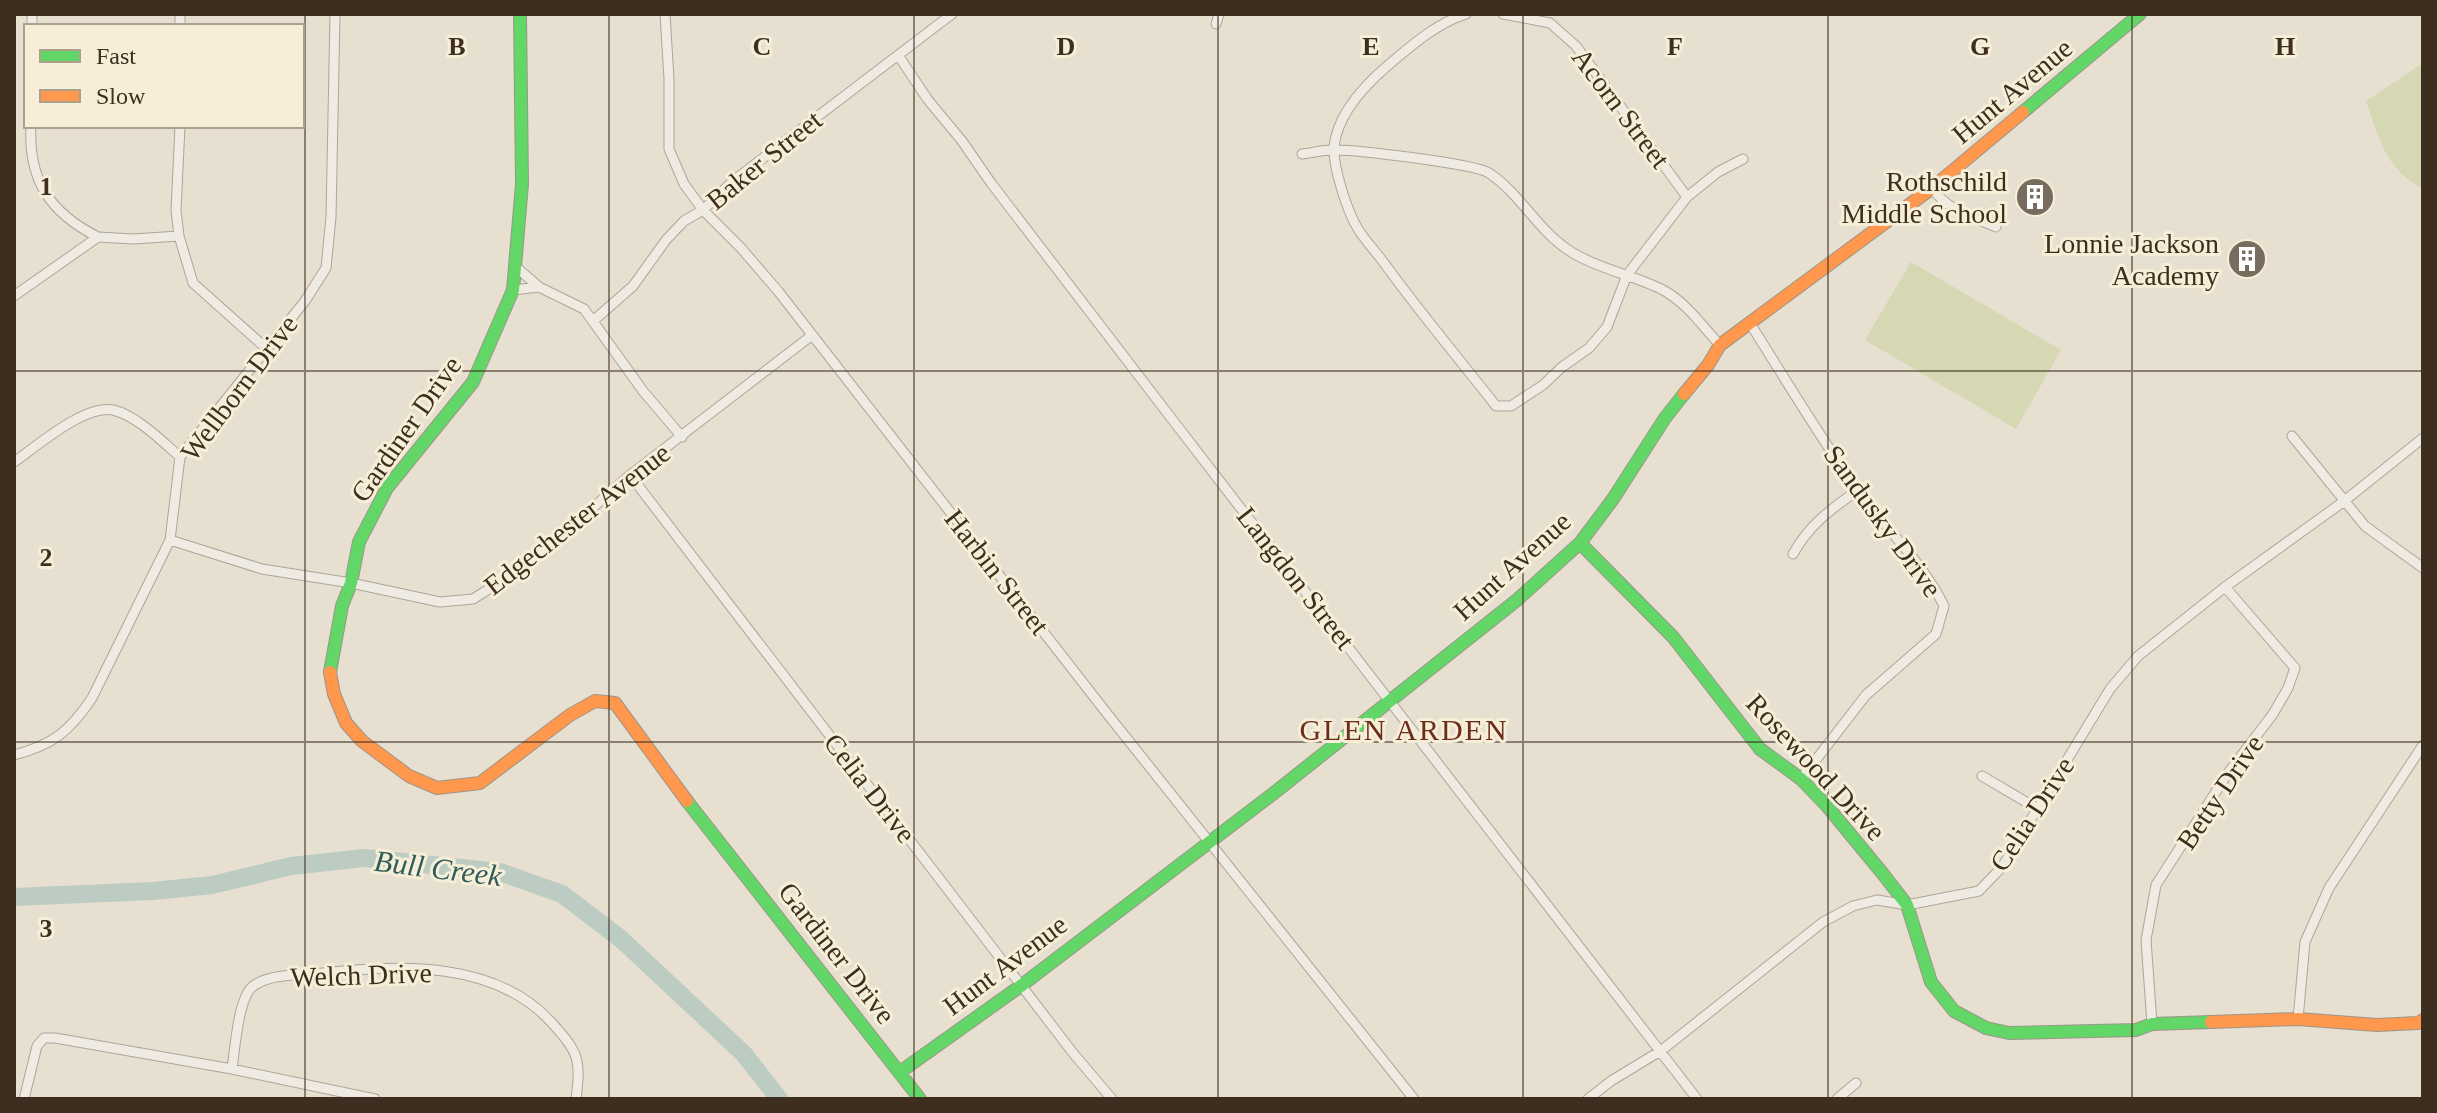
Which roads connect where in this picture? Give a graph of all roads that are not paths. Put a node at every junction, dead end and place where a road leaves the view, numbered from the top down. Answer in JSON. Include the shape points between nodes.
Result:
{"nodes":[{"id":1,"x":335,"y":14,"type":"edge"},
{"id":2,"x":520,"y":14,"type":"edge"},
{"id":3,"x":665,"y":14,"type":"edge"},
{"id":4,"x":952,"y":14,"type":"edge"},
{"id":5,"x":1466,"y":14,"type":"edge"},
{"id":6,"x":1504,"y":14,"type":"edge"},
{"id":7,"x":2140,"y":14,"type":"edge"},
{"id":8,"x":898,"y":55,"type":"junction"},
{"id":9,"x":31,"y":128,"type":"edge"},
{"id":10,"x":180,"y":128,"type":"edge"},
{"id":11,"x":1334,"y":150,"type":"junction"},
{"id":12,"x":1302,"y":154,"type":"dead end"},
{"id":13,"x":1743,"y":159,"type":"dead end"},
{"id":14,"x":1932,"y":188,"type":"junction"},
{"id":15,"x":1687,"y":197,"type":"junction"},
{"id":16,"x":703,"y":210,"type":"junction"},
{"id":17,"x":1996,"y":227,"type":"dead end"},
{"id":18,"x":179,"y":236,"type":"junction"},
{"id":19,"x":98,"y":237,"type":"junction"},
{"id":20,"x":516,"y":267,"type":"junction"},
{"id":21,"x":1627,"y":275,"type":"junction"},
{"id":22,"x":539,"y":287,"type":"junction"},
{"id":23,"x":513,"y":290,"type":"junction"},
{"id":24,"x":14,"y":296,"type":"edge"},
{"id":25,"x":593,"y":321,"type":"junction"},
{"id":26,"x":1751,"y":325,"type":"junction"},
{"id":27,"x":811,"y":336,"type":"junction"},
{"id":28,"x":1720,"y":345,"type":"junction"},
{"id":29,"x":267,"y":349,"type":"junction"},
{"id":30,"x":2292,"y":436,"type":"dead end"},
{"id":31,"x":682,"y":437,"type":"junction"},
{"id":32,"x":2423,"y":438,"type":"edge"},
{"id":33,"x":180,"y":457,"type":"junction"},
{"id":34,"x":14,"y":462,"type":"edge"},
{"id":35,"x":630,"y":475,"type":"junction"},
{"id":36,"x":1858,"y":490,"type":"junction"},
{"id":37,"x":2343,"y":502,"type":"junction"},
{"id":38,"x":170,"y":540,"type":"junction"},
{"id":39,"x":1580,"y":543,"type":"junction"},
{"id":40,"x":1793,"y":554,"type":"dead end"},
{"id":41,"x":2423,"y":568,"type":"edge"},
{"id":42,"x":351,"y":583,"type":"junction"},
{"id":43,"x":2225,"y":587,"type":"junction"},
{"id":44,"x":1391,"y":700,"type":"junction"},
{"id":45,"x":2423,"y":745,"type":"edge"},
{"id":46,"x":14,"y":755,"type":"edge"},
{"id":47,"x":1982,"y":776,"type":"dead end"},
{"id":48,"x":1801,"y":779,"type":"junction"},
{"id":49,"x":2038,"y":809,"type":"junction"},
{"id":50,"x":1199,"y":829,"type":"junction"},
{"id":51,"x":1225,"y":829,"type":"junction"},
{"id":52,"x":1209,"y":842,"type":"junction"},
{"id":53,"x":1907,"y":905,"type":"junction"},
{"id":54,"x":1022,"y":985,"type":"junction"},
{"id":55,"x":2298,"y":1019,"type":"junction"},
{"id":56,"x":2423,"y":1020,"type":"edge"},
{"id":57,"x":2152,"y":1024,"type":"junction"},
{"id":58,"x":1662,"y":1050,"type":"junction"},
{"id":59,"x":232,"y":1069,"type":"junction"},
{"id":60,"x":900,"y":1072,"type":"junction"},
{"id":61,"x":1856,"y":1083,"type":"dead end"},
{"id":62,"x":345,"y":1096,"type":"edge"},
{"id":63,"x":24,"y":1099,"type":"edge"},
{"id":64,"x":375,"y":1099,"type":"edge"},
{"id":65,"x":576,"y":1099,"type":"edge"},
{"id":66,"x":920,"y":1099,"type":"edge"},
{"id":67,"x":1112,"y":1099,"type":"edge"},
{"id":68,"x":1414,"y":1099,"type":"edge"},
{"id":69,"x":1588,"y":1099,"type":"edge"},
{"id":70,"x":1697,"y":1099,"type":"edge"},
{"id":71,"x":1837,"y":1099,"type":"edge"}],
"edges":[{"from":1,"to":29,"type":"street","name":"Wellborn Drive","via":[[326,268]]},
{"from":2,"to":20,"type":"street","name":"Gardiner Drive","via":[[522,184]]},
{"from":3,"to":16,"type":"street","name":"Harbin Street","via":[[669,149]]},
{"from":4,"to":8,"type":"street","name":"Baker Street"},
{"from":5,"to":11,"type":"street","via":[[1445,21],[1374,78],[1338,127]]},
{"from":6,"to":15,"type":"street","name":"Acorn Street","via":[[1550,23],[1576,46]]},
{"from":7,"to":14,"type":"street","name":"Hunt Avenue"},
{"from":8,"to":16,"type":"street","name":"Baker Street","via":[[733,181]]},
{"from":8,"to":44,"type":"street","name":"Langdon Street","via":[[1019,220]]},
{"from":9,"to":19,"type":"street","via":[[32,163],[40,186],[73,225]]},
{"from":10,"to":18,"type":"street"},
{"from":11,"to":12,"type":"street"},
{"from":11,"to":21,"type":"street","via":[[1486,171],[1517,195],[1565,248],[1591,264]]},
{"from":11,"to":21,"type":"street","via":[[1357,228],[1496,406],[1511,406],[1589,348],[1607,327]]},
{"from":13,"to":15,"type":"street"},
{"from":14,"to":17,"type":"street","via":[[1941,201]]},
{"from":14,"to":26,"type":"street","name":"Hunt Avenue"},
{"from":15,"to":21,"type":"street"},
{"from":16,"to":25,"type":"street","name":"Baker Street","via":[[684,221],[633,286]]},
{"from":16,"to":27,"type":"street","name":"Harbin Street","via":[[741,248]]},
{"from":18,"to":19,"type":"street"},
{"from":18,"to":29,"type":"street","via":[[193,283]]},
{"from":19,"to":24,"type":"street"},
{"from":20,"to":22,"type":"street"},
{"from":20,"to":23,"type":"street","name":"Gardiner Drive"},
{"from":21,"to":28,"type":"street","via":[[1665,291]]},
{"from":22,"to":23,"type":"street"},
{"from":22,"to":25,"type":"street","via":[[584,309]]},
{"from":23,"to":42,"type":"street","name":"Gardiner Drive","via":[[473,382],[387,488],[359,542]]},
{"from":25,"to":31,"type":"street"},
{"from":26,"to":28,"type":"street","name":"Hunt Avenue"},
{"from":26,"to":36,"type":"street","name":"Sandusky Drive"},
{"from":27,"to":31,"type":"street","name":"Edgechester Avenue"},
{"from":27,"to":50,"type":"street","name":"Harbin Street"},
{"from":28,"to":39,"type":"street","name":"Hunt Avenue"},
{"from":29,"to":33,"type":"street","name":"Wellborn Drive"},
{"from":30,"to":37,"type":"street"},
{"from":31,"to":35,"type":"street","name":"Edgechester Avenue"},
{"from":32,"to":37,"type":"street","name":"Celia Drive"},
{"from":33,"to":34,"type":"street","via":[[146,428],[113,410],[77,419]]},
{"from":33,"to":38,"type":"street","name":"Wellborn Drive"},
{"from":35,"to":42,"type":"street","name":"Edgechester Avenue","via":[[563,534],[473,599],[440,602]]},
{"from":35,"to":54,"type":"street","name":"Celia Drive"},
{"from":36,"to":40,"type":"street","via":[[1823,515]]},
{"from":36,"to":48,"type":"street","name":"Sandusky Drive","via":[[1909,552],[1944,606],[1936,634],[1866,695]]},
{"from":37,"to":41,"type":"street","via":[[2365,526]]},
{"from":37,"to":43,"type":"street","name":"Celia Drive"},
{"from":38,"to":42,"type":"street","name":"Edgechester Avenue","via":[[262,569]]},
{"from":38,"to":46,"type":"street","name":"Wellborn Drive","via":[[77,720],[59,738]]},
{"from":39,"to":44,"type":"street","name":"Hunt Avenue"},
{"from":39,"to":48,"type":"street","name":"Rosewood Drive","via":[[1673,637],[1760,749]]},
{"from":42,"to":60,"type":"street","name":"Gardiner Drive","via":[[330,669],[346,723],[362,741],[409,776],[437,788],[462,787],[480,783],[595,701],[615,703]]},
{"from":43,"to":49,"type":"street","name":"Celia Drive","via":[[2138,656],[2110,689]]},
{"from":43,"to":57,"type":"street","name":"Betty Drive","via":[[2295,668],[2273,714],[2156,885],[2146,940]]},
{"from":44,"to":51,"type":"street","name":"Hunt Avenue"},
{"from":44,"to":58,"type":"street","name":"Langdon Street"},
{"from":45,"to":55,"type":"street","via":[[2329,888],[2305,942]]},
{"from":47,"to":49,"type":"street"},
{"from":48,"to":53,"type":"street","name":"Rosewood Drive"},
{"from":49,"to":53,"type":"street","name":"Celia Drive","via":[[2002,867],[1979,891]]},
{"from":50,"to":51,"type":"street"},
{"from":50,"to":52,"type":"street","name":"Harbin Street"},
{"from":51,"to":52,"type":"street","name":"Hunt Avenue"},
{"from":52,"to":54,"type":"street","name":"Hunt Avenue"},
{"from":52,"to":68,"type":"street","name":"Harbin Street"},
{"from":53,"to":57,"type":"street","name":"Rosewood Drive","via":[[1931,982],[1954,1011],[1986,1028],[2009,1033],[2136,1030]]},
{"from":53,"to":58,"type":"street","name":"Celia Drive","via":[[1877,900],[1823,922]]},
{"from":54,"to":60,"type":"street","name":"Hunt Avenue"},
{"from":54,"to":67,"type":"street","name":"Celia Drive"},
{"from":55,"to":56,"type":"street","name":"Rosewood Drive","via":[[2377,1025]]},
{"from":55,"to":57,"type":"street","name":"Rosewood Drive"},
{"from":58,"to":69,"type":"street","name":"Celia Drive"},
{"from":58,"to":70,"type":"street","name":"Langdon Street"},
{"from":59,"to":62,"type":"street"},
{"from":59,"to":63,"type":"street","via":[[44,1038],[37,1046]]},
{"from":59,"to":65,"type":"street","name":"Welch Drive","via":[[243,1005],[251,988],[264,980],[417,968],[506,986],[540,1010],[577,1056]]},
{"from":60,"to":66,"type":"street","name":"Gardiner Drive"},
{"from":61,"to":71,"type":"street"},
{"from":62,"to":64,"type":"street"}]}
